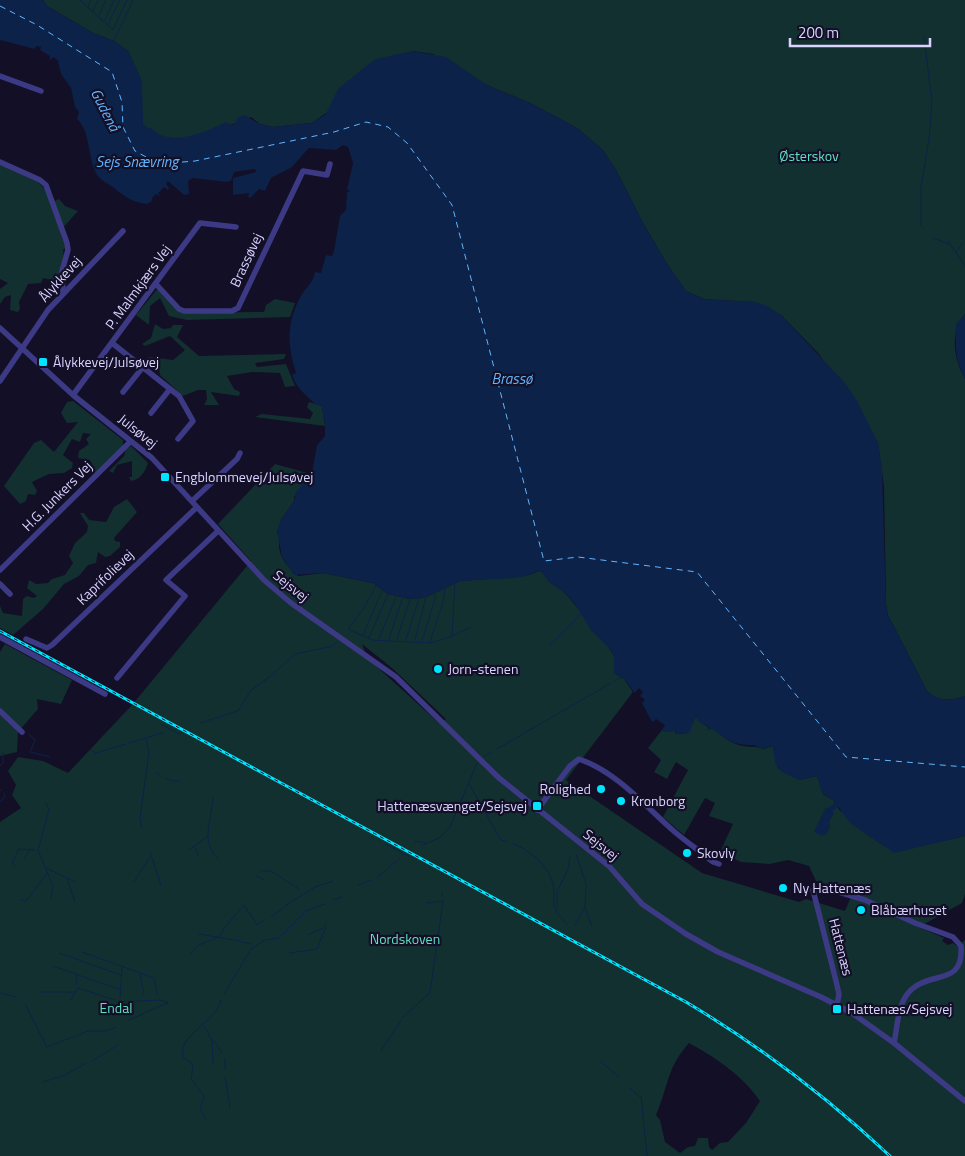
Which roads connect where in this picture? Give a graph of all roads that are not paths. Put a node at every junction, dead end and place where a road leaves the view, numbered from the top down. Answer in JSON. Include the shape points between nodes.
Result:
{"nodes":[{"id":1,"x":0,"y":76,"type":"edge"},
{"id":2,"x":41,"y":91,"type":"dead end"},
{"id":3,"x":0,"y":162,"type":"edge"},
{"id":4,"x":330,"y":164,"type":"dead end"},
{"id":5,"x":236,"y":227,"type":"dead end"},
{"id":6,"x":123,"y":231,"type":"dead end"},
{"id":7,"x":156,"y":284,"type":"junction"},
{"id":8,"x":63,"y":292,"type":"junction"},
{"id":9,"x":0,"y":328,"type":"edge"},
{"id":10,"x":112,"y":343,"type":"junction"},
{"id":11,"x":21,"y":348,"type":"junction"},
{"id":12,"x":143,"y":367,"type":"junction"},
{"id":13,"x":0,"y":381,"type":"edge"},
{"id":14,"x":170,"y":389,"type":"junction"},
{"id":15,"x":123,"y":392,"type":"dead end"},
{"id":16,"x":73,"y":395,"type":"junction"},
{"id":17,"x":151,"y":413,"type":"dead end"},
{"id":18,"x":178,"y":439,"type":"dead end"},
{"id":19,"x":131,"y":441,"type":"junction"},
{"id":20,"x":240,"y":453,"type":"dead end"},
{"id":21,"x":192,"y":501,"type":"junction"},
{"id":22,"x":197,"y":507,"type":"junction"},
{"id":23,"x":218,"y":531,"type":"junction"},
{"id":24,"x":249,"y":565,"type":"joint"},
{"id":25,"x":0,"y":570,"type":"edge"},
{"id":26,"x":0,"y":584,"type":"edge"},
{"id":27,"x":10,"y":594,"type":"dead end"},
{"id":28,"x":0,"y":637,"type":"edge"},
{"id":29,"x":26,"y":639,"type":"dead end"},
{"id":30,"x":117,"y":678,"type":"dead end"},
{"id":31,"x":105,"y":694,"type":"dead end"},
{"id":32,"x":0,"y":711,"type":"edge"},
{"id":33,"x":22,"y":732,"type":"dead end"},
{"id":34,"x":537,"y":810,"type":"junction"},
{"id":35,"x":719,"y":864,"type":"dead end"},
{"id":36,"x":837,"y":1005,"type":"junction"},
{"id":37,"x":894,"y":1043,"type":"junction"},
{"id":38,"x":965,"y":1101,"type":"edge"}],
"edges":[{"from":1,"to":2,"type":"street"},
{"from":3,"to":8,"type":"street","via":[[46,185],[68,243],[62,271]]},
{"from":4,"to":7,"type":"street","name":"Brassøvej","via":[[327,175],[303,171],[238,308],[232,311],[184,311]]},
{"from":5,"to":7,"type":"street","name":"P. Malmkjærs Vej","via":[[200,223]]},
{"from":6,"to":8,"type":"street","name":"Ålykkevej"},
{"from":7,"to":10,"type":"street","name":"P. Malmkjærs Vej"},
{"from":8,"to":11,"type":"street","name":"Ålykkevej"},
{"from":9,"to":11,"type":"street","name":"Julsøvej"},
{"from":10,"to":12,"type":"street"},
{"from":10,"to":16,"type":"street","name":"P. Malmkjærs Vej"},
{"from":11,"to":13,"type":"street","name":"Ålykkevej"},
{"from":11,"to":16,"type":"street","name":"Julsøvej"},
{"from":12,"to":14,"type":"street"},
{"from":12,"to":15,"type":"street"},
{"from":14,"to":17,"type":"street"},
{"from":14,"to":18,"type":"street","via":[[179,396],[193,421]]},
{"from":16,"to":19,"type":"street","name":"Julsøvej"},
{"from":19,"to":21,"type":"street","name":"Julsøvej","via":[[152,458]]},
{"from":19,"to":25,"type":"street","name":"H.G. Junkers Vej"},
{"from":20,"to":21,"type":"street"},
{"from":21,"to":22,"type":"street","name":"Julsøvej"},
{"from":22,"to":23,"type":"street","name":"Julsøvej"},
{"from":22,"to":29,"type":"street","name":"Kaprifolievej","via":[[52,646],[48,648]]},
{"from":23,"to":24,"type":"street","name":"Julsøvej"},
{"from":23,"to":30,"type":"street","via":[[166,580],[185,596]]},
{"from":24,"to":34,"type":"street","name":"Sejsvej","via":[[291,603],[396,677],[499,778]]},
{"from":26,"to":27,"type":"street"},
{"from":28,"to":31,"type":"street"},
{"from":32,"to":33,"type":"street"},
{"from":34,"to":35,"type":"street","via":[[578,759],[608,774]]},
{"from":34,"to":36,"type":"street","name":"Sejsvej","via":[[609,866],[642,904],[666,921],[718,952]]},
{"from":36,"to":37,"type":"street","name":"Sejsvej"},
{"from":36,"to":37,"type":"street","name":"Hattenæs","via":[[839,994],[812,890],[839,892],[865,900],[953,937],[961,946],[958,966],[949,976],[911,989],[900,1008]]},
{"from":37,"to":38,"type":"street","name":"Sejsvej"}]}
